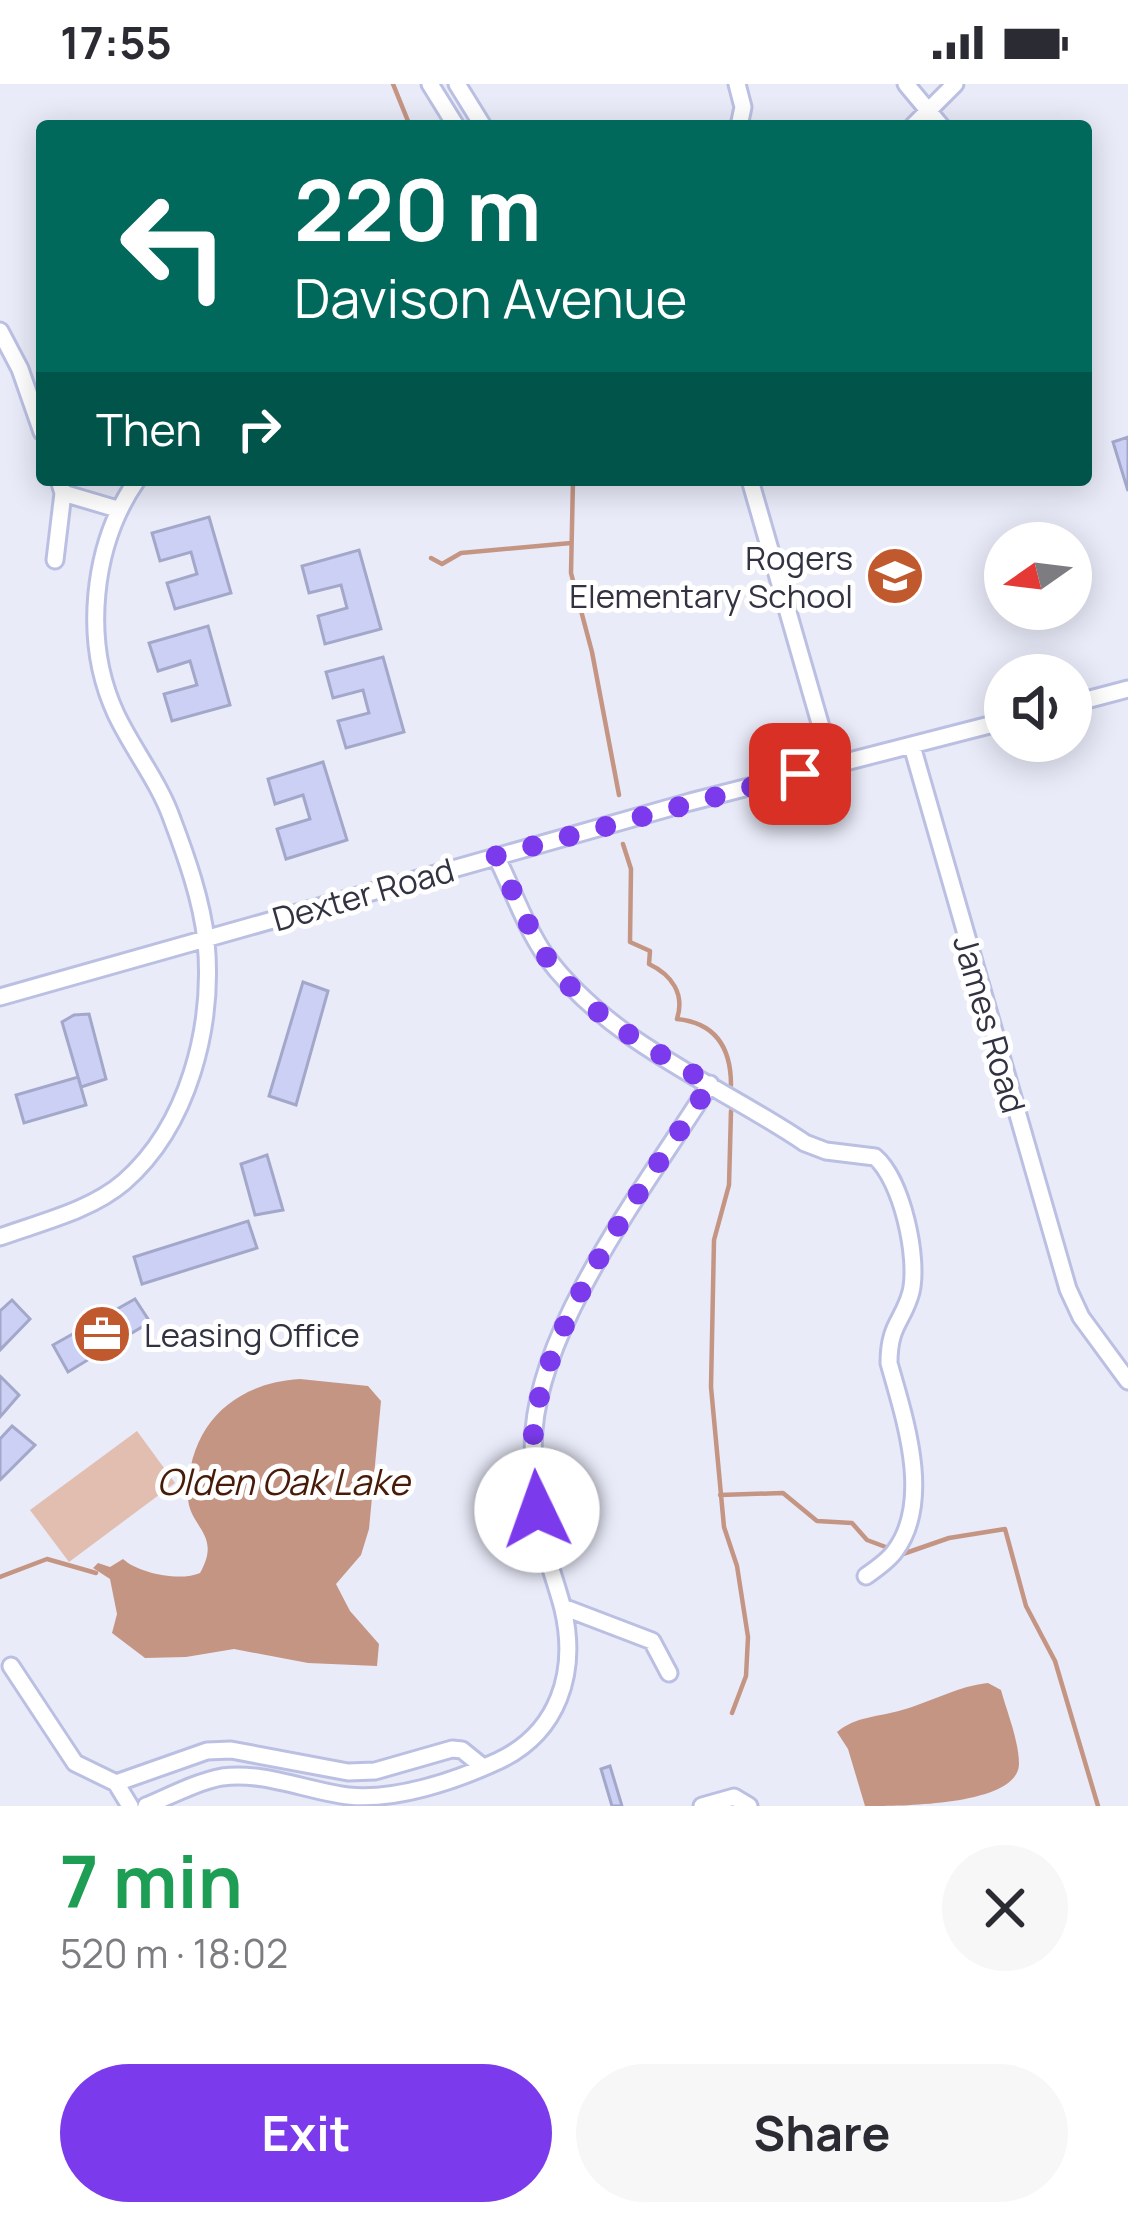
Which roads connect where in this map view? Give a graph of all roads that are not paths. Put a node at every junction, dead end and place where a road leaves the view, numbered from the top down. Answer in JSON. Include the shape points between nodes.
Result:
{"nodes":[{"id":1,"x":430,"y":84,"type":"edge"},
{"id":2,"x":457,"y":84,"type":"edge"},
{"id":3,"x":737,"y":84,"type":"edge"},
{"id":4,"x":906,"y":84,"type":"edge"},
{"id":5,"x":955,"y":84,"type":"edge"},
{"id":6,"x":927,"y":112,"type":"junction"},
{"id":7,"x":452,"y":120,"type":"edge"},
{"id":8,"x":479,"y":120,"type":"edge"},
{"id":9,"x":740,"y":120,"type":"edge"},
{"id":10,"x":919,"y":120,"type":"edge"},
{"id":11,"x":935,"y":120,"type":"edge"},
{"id":12,"x":0,"y":331,"type":"edge"},
{"id":13,"x":36,"y":415,"type":"edge"},
{"id":14,"x":61,"y":486,"type":"edge"},
{"id":15,"x":133,"y":486,"type":"edge"},
{"id":16,"x":752,"y":486,"type":"edge"},
{"id":17,"x":117,"y":509,"type":"junction"},
{"id":18,"x":55,"y":560,"type":"dead end"},
{"id":19,"x":1125,"y":689,"type":"edge"},
{"id":20,"x":1092,"y":698,"type":"edge"},
{"id":21,"x":1128,"y":709,"type":"edge"},
{"id":22,"x":984,"y":727,"type":"edge"},
{"id":23,"x":912,"y":746,"type":"junction"},
{"id":24,"x":832,"y":765,"type":"junction"},
{"id":25,"x":496,"y":856,"type":"junction"},
{"id":26,"x":206,"y":937,"type":"junction"},
{"id":27,"x":0,"y":997,"type":"edge"},
{"id":28,"x":710,"y":1084,"type":"junction"},
{"id":29,"x":0,"y":1237,"type":"edge"},
{"id":30,"x":1128,"y":1381,"type":"edge"},
{"id":31,"x":866,"y":1576,"type":"dead end"},
{"id":32,"x":562,"y":1606,"type":"junction"},
{"id":33,"x":11,"y":1666,"type":"dead end"},
{"id":34,"x":669,"y":1672,"type":"dead end"},
{"id":35,"x":483,"y":1767,"type":"junction"},
{"id":36,"x":116,"y":1783,"type":"junction"},
{"id":37,"x":130,"y":1806,"type":"edge"},
{"id":38,"x":146,"y":1806,"type":"edge"},
{"id":39,"x":702,"y":1806,"type":"edge"},
{"id":40,"x":749,"y":1806,"type":"edge"}],
"edges":[{"from":1,"to":7,"type":"street"},
{"from":2,"to":8,"type":"street"},
{"from":3,"to":9,"type":"street"},
{"from":4,"to":6,"type":"street"},
{"from":5,"to":6,"type":"street"},
{"from":6,"to":10,"type":"street"},
{"from":6,"to":11,"type":"street"},
{"from":12,"to":13,"type":"street"},
{"from":14,"to":17,"type":"street"},
{"from":14,"to":18,"type":"street"},
{"from":15,"to":17,"type":"street"},
{"from":16,"to":24,"type":"street"},
{"from":17,"to":26,"type":"street","via":[[97,585],[104,670],[112,707],[171,815]]},
{"from":19,"to":20,"type":"street"},
{"from":19,"to":21,"type":"street"},
{"from":22,"to":23,"type":"street","name":"Dexter Road"},
{"from":23,"to":24,"type":"street","name":"Dexter Road"},
{"from":23,"to":30,"type":"street","name":"James Road","via":[[1073,1300]]},
{"from":24,"to":25,"type":"street","name":"Dexter Road"},
{"from":25,"to":26,"type":"street","name":"Dexter Road"},
{"from":25,"to":28,"type":"street","via":[[544,953],[580,995]]},
{"from":26,"to":27,"type":"street","name":"Dexter Road"},
{"from":26,"to":29,"type":"street","via":[[208,986],[192,1077],[164,1140],[96,1202]]},
{"from":28,"to":31,"type":"street","via":[[805,1143],[875,1157],[892,1178],[914,1263],[889,1351],[913,1486],[904,1535]]},
{"from":28,"to":32,"type":"street","via":[[579,1294],[543,1384],[534,1428],[537,1510]]},
{"from":32,"to":34,"type":"street","via":[[652,1641]]},
{"from":32,"to":35,"type":"street","via":[[567,1654],[554,1712],[522,1749]]},
{"from":33,"to":36,"type":"street","via":[[75,1763]]},
{"from":35,"to":36,"type":"street","via":[[452,1749],[348,1772],[208,1751]]},
{"from":35,"to":38,"type":"street","via":[[368,1796],[224,1777]]},
{"from":36,"to":37,"type":"street"},
{"from":39,"to":40,"type":"street","via":[[734,1797]]}]}
